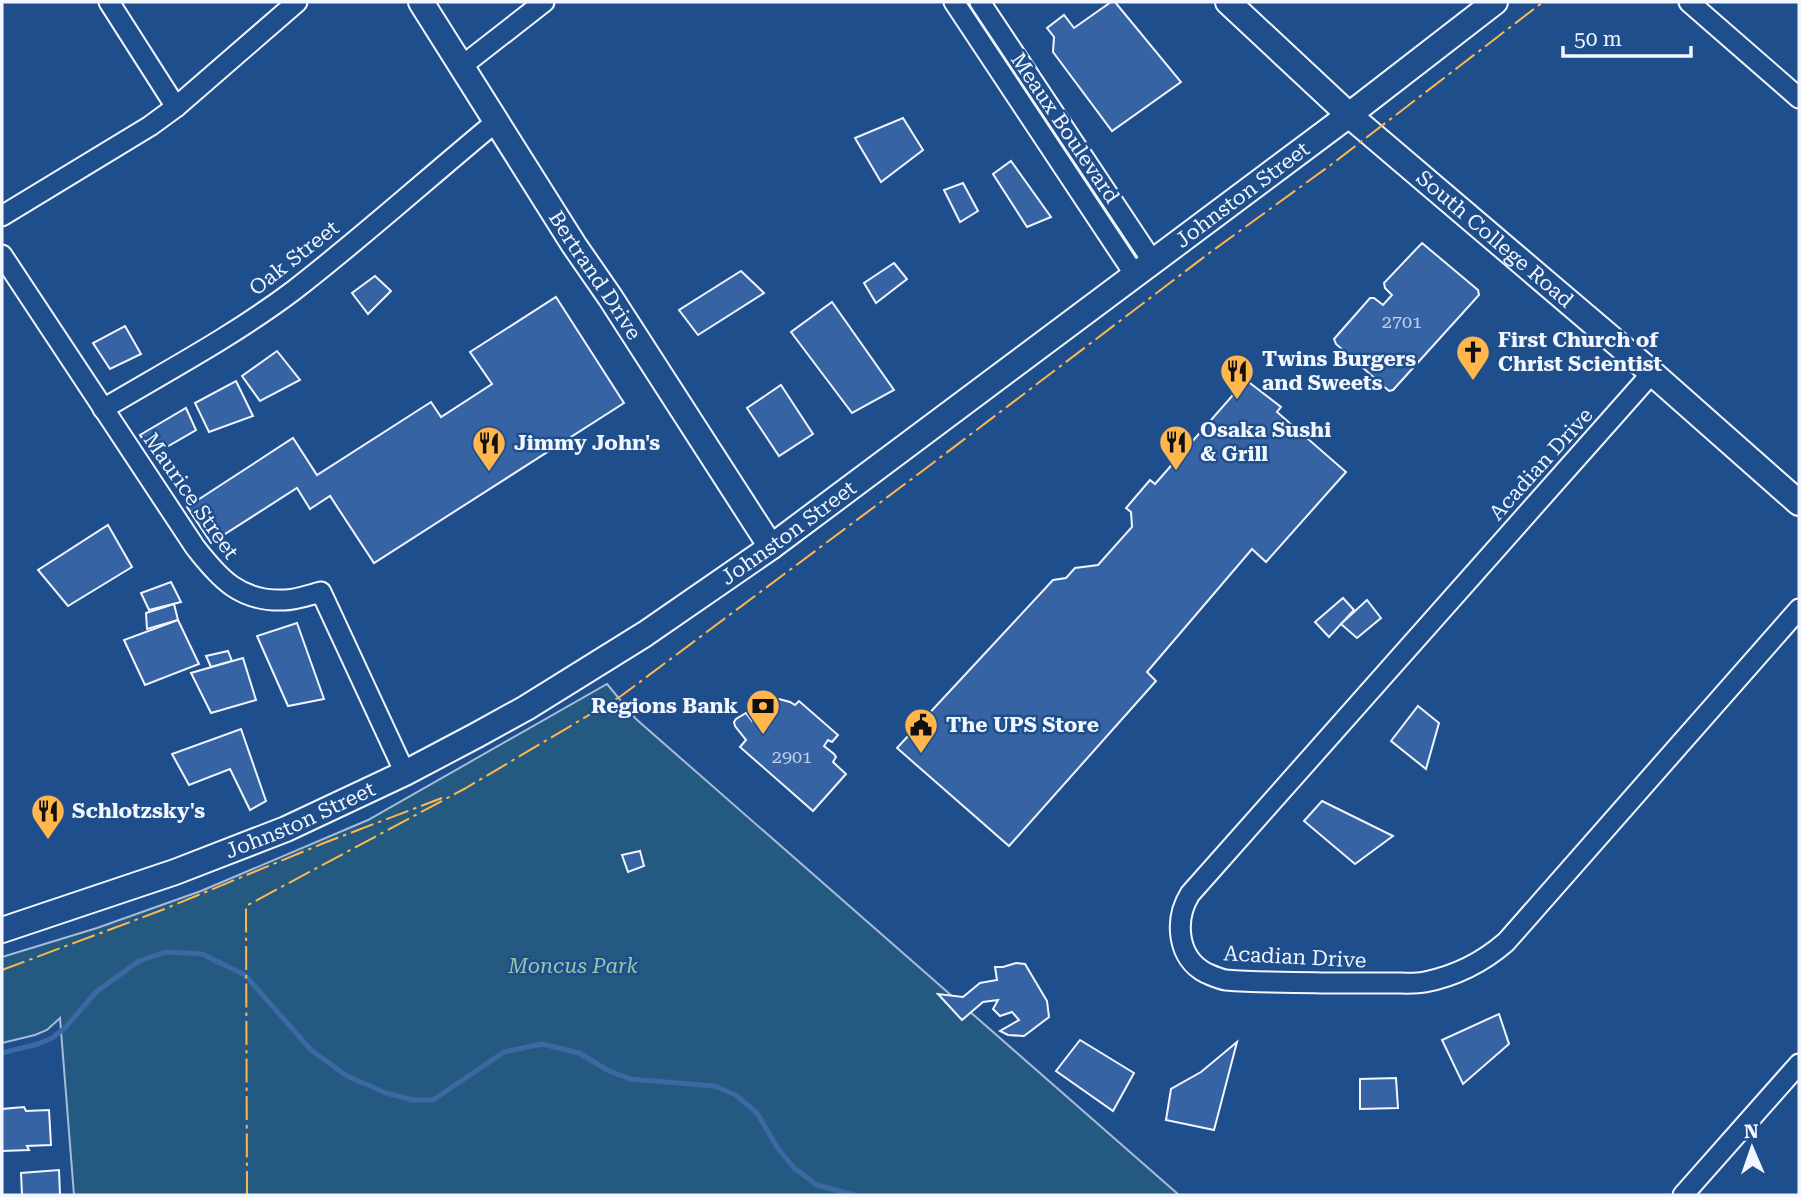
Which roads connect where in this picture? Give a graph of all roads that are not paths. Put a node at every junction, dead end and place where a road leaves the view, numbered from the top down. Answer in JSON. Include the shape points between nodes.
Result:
{"nodes":[{"id":1,"x":109,"y":2,"type":"edge"},
{"id":2,"x":296,"y":2,"type":"edge"},
{"id":3,"x":421,"y":2,"type":"edge"},
{"id":4,"x":544,"y":2,"type":"edge"},
{"id":5,"x":980,"y":2,"type":"edge"},
{"id":6,"x":1228,"y":2,"type":"edge"},
{"id":7,"x":1495,"y":2,"type":"edge"},
{"id":8,"x":1689,"y":2,"type":"edge"},
{"id":9,"x":958,"y":3,"type":"edge"},
{"id":10,"x":462,"y":66,"type":"junction"},
{"id":11,"x":1799,"y":98,"type":"edge"},
{"id":12,"x":176,"y":107,"type":"junction"},
{"id":13,"x":1349,"y":115,"type":"junction"},
{"id":14,"x":497,"y":121,"type":"junction"},
{"id":15,"x":2,"y":216,"type":"edge"},
{"id":16,"x":2,"y":256,"type":"edge"},
{"id":17,"x":1144,"y":269,"type":"junction"},
{"id":18,"x":1652,"y":373,"type":"junction"},
{"id":19,"x":103,"y":409,"type":"junction"},
{"id":20,"x":1799,"y":503,"type":"edge"},
{"id":21,"x":771,"y":547,"type":"junction"},
{"id":22,"x":1799,"y":609,"type":"edge"},
{"id":23,"x":405,"y":773,"type":"junction"},
{"id":24,"x":2,"y":930,"type":"edge"},
{"id":25,"x":1799,"y":1064,"type":"edge"},
{"id":26,"x":1683,"y":1195,"type":"edge"}],
"edges":[{"from":1,"to":12,"type":"street"},
{"from":2,"to":12,"type":"street"},
{"from":3,"to":10,"type":"main road","name":"Bertrand Drive"},
{"from":4,"to":10,"type":"street"},
{"from":5,"to":17,"type":"street","name":"Meaux Boulevard"},
{"from":6,"to":13,"type":"main road","name":"South College Road"},
{"from":7,"to":13,"type":"main road","name":"Johnston Street"},
{"from":8,"to":11,"type":"street"},
{"from":9,"to":17,"type":"street","name":"Meaux Boulevard"},
{"from":10,"to":14,"type":"main road","name":"Bertrand Drive"},
{"from":12,"to":15,"type":"street"},
{"from":13,"to":17,"type":"main road","name":"Johnston Street"},
{"from":13,"to":18,"type":"main road","name":"South College Road"},
{"from":14,"to":19,"type":"street","name":"Oak Street","via":[[292,292]]},
{"from":14,"to":21,"type":"main road","name":"Bertrand Drive"},
{"from":16,"to":19,"type":"street","name":"Maurice Street"},
{"from":17,"to":21,"type":"main road","name":"Johnston Street"},
{"from":18,"to":20,"type":"main road","name":"South College Road"},
{"from":18,"to":22,"type":"street","name":"Acadian Drive","via":[[1190,894],[1179,923],[1188,956],[1197,968],[1218,978],[1361,984],[1423,983],[1478,963],[1506,942]]},
{"from":19,"to":23,"type":"street","name":"Maurice Street","via":[[221,579],[249,596],[266,599],[321,592]]},
{"from":21,"to":23,"type":"main road","name":"Johnston Street","via":[[645,634],[526,708]]},
{"from":23,"to":24,"type":"main road","name":"Johnston Street","via":[[234,850]]},
{"from":25,"to":26,"type":"street"}]}
